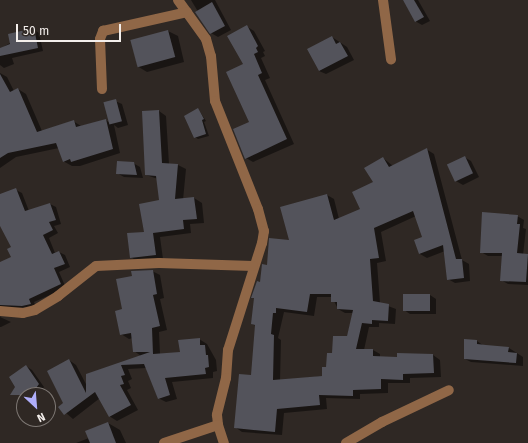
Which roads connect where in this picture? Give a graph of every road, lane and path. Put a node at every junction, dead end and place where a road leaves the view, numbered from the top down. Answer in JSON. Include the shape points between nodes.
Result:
{"nodes":[{"id":1,"x":178,"y":0,"type":"edge"},
{"id":2,"x":383,"y":0,"type":"edge"},
{"id":3,"x":187,"y":12,"type":"junction"},
{"id":4,"x":392,"y":59,"type":"dead end"},
{"id":5,"x":102,"y":89,"type":"dead end"},
{"id":6,"x":253,"y":266,"type":"junction"},
{"id":7,"x":0,"y":311,"type":"edge"},
{"id":8,"x":449,"y":390,"type":"dead end"},
{"id":9,"x":218,"y":425,"type":"junction"},
{"id":10,"x":356,"y":440,"type":"edge"},
{"id":11,"x":164,"y":443,"type":"edge"},
{"id":12,"x":224,"y":443,"type":"edge"},
{"id":13,"x":346,"y":443,"type":"edge"}],
"edges":[{"from":1,"to":3,"type":"street"},
{"from":2,"to":4,"type":"street"},
{"from":3,"to":5,"type":"street","via":[[103,31],[100,39]]},
{"from":3,"to":6,"type":"street","via":[[206,39],[211,56],[215,100],[262,219],[264,237]]},
{"from":6,"to":7,"type":"street","via":[[159,263],[96,266],[58,296],[35,310],[23,313]]},
{"from":6,"to":9,"type":"street","via":[[228,350]]},
{"from":8,"to":10,"type":"street"},
{"from":9,"to":11,"type":"street"},
{"from":9,"to":12,"type":"street"},
{"from":10,"to":13,"type":"street"}]}
